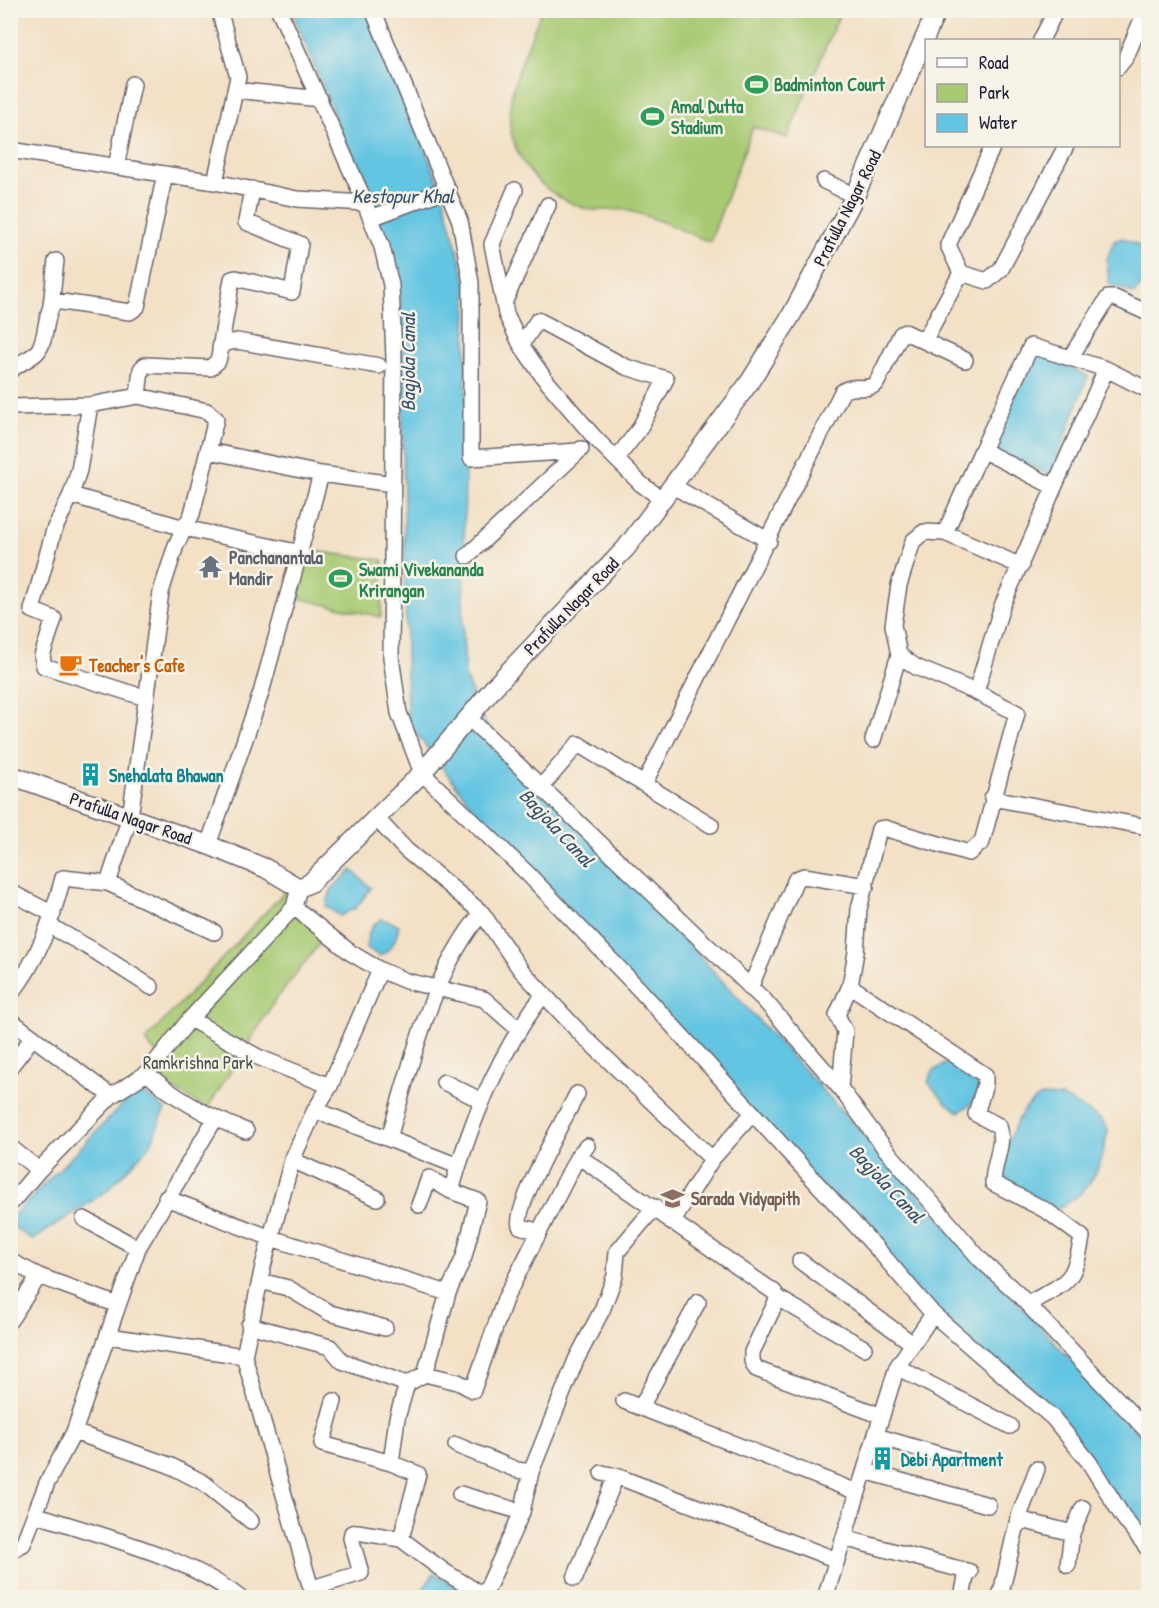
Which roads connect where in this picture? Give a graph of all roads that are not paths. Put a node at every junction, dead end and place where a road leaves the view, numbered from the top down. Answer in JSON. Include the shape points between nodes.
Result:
{"nodes":[{"id":1,"x":219,"y":10,"type":"edge"},
{"id":2,"x":279,"y":10,"type":"edge"},
{"id":3,"x":373,"y":10,"type":"edge"},
{"id":4,"x":937,"y":10,"type":"edge"},
{"id":5,"x":1056,"y":10,"type":"edge"},
{"id":6,"x":1146,"y":10,"type":"edge"},
{"id":7,"x":1042,"y":39,"type":"edge"},
{"id":8,"x":1120,"y":66,"type":"edge"},
{"id":9,"x":133,"y":84,"type":"dead end"},
{"id":10,"x":235,"y":90,"type":"junction"},
{"id":11,"x":320,"y":99,"type":"junction"},
{"id":12,"x":993,"y":147,"type":"edge"},
{"id":13,"x":1065,"y":147,"type":"edge"},
{"id":14,"x":10,"y":150,"type":"edge"},
{"id":15,"x":116,"y":167,"type":"junction"},
{"id":16,"x":165,"y":174,"type":"junction"},
{"id":17,"x":824,"y":181,"type":"dead end"},
{"id":18,"x":215,"y":182,"type":"junction"},
{"id":19,"x":252,"y":189,"type":"junction"},
{"id":20,"x":448,"y":189,"type":"junction"},
{"id":21,"x":515,"y":190,"type":"dead end"},
{"id":22,"x":855,"y":196,"type":"junction"},
{"id":23,"x":365,"y":204,"type":"junction"},
{"id":24,"x":548,"y":205,"type":"dead end"},
{"id":25,"x":371,"y":218,"type":"junction"},
{"id":26,"x":56,"y":261,"type":"dead end"},
{"id":27,"x":961,"y":273,"type":"junction"},
{"id":28,"x":504,"y":303,"type":"junction"},
{"id":29,"x":51,"y":305,"type":"junction"},
{"id":30,"x":1149,"y":313,"type":"edge"},
{"id":31,"x":924,"y":341,"type":"junction"},
{"id":32,"x":521,"y":345,"type":"junction"},
{"id":33,"x":220,"y":349,"type":"junction"},
{"id":34,"x":1070,"y":358,"type":"junction"},
{"id":35,"x":966,"y":360,"type":"dead end"},
{"id":36,"x":379,"y":366,"type":"dead end"},
{"id":37,"x":1106,"y":369,"type":"junction"},
{"id":38,"x":10,"y":371,"type":"edge"},
{"id":39,"x":1149,"y":390,"type":"edge"},
{"id":40,"x":138,"y":396,"type":"junction"},
{"id":41,"x":90,"y":405,"type":"junction"},
{"id":42,"x":10,"y":407,"type":"edge"},
{"id":43,"x":594,"y":437,"type":"junction"},
{"id":44,"x":209,"y":450,"type":"junction"},
{"id":45,"x":982,"y":450,"type":"junction"},
{"id":46,"x":579,"y":451,"type":"junction"},
{"id":47,"x":616,"y":459,"type":"junction"},
{"id":48,"x":321,"y":474,"type":"junction"},
{"id":49,"x":393,"y":484,"type":"junction"},
{"id":50,"x":1054,"y":488,"type":"junction"},
{"id":51,"x":668,"y":492,"type":"junction"},
{"id":52,"x":71,"y":495,"type":"junction"},
{"id":53,"x":184,"y":528,"type":"junction"},
{"id":54,"x":945,"y":533,"type":"junction"},
{"id":55,"x":769,"y":541,"type":"junction"},
{"id":56,"x":301,"y":553,"type":"junction"},
{"id":57,"x":466,"y":556,"type":"dead end"},
{"id":58,"x":1021,"y":566,"type":"junction"},
{"id":59,"x":899,"y":655,"type":"junction"},
{"id":60,"x":976,"y":692,"type":"junction"},
{"id":61,"x":146,"y":698,"type":"junction"},
{"id":62,"x":468,"y":717,"type":"junction"},
{"id":63,"x":873,"y":740,"type":"dead end"},
{"id":64,"x":422,"y":773,"type":"junction"},
{"id":65,"x":10,"y":776,"type":"edge"},
{"id":66,"x":644,"y":784,"type":"junction"},
{"id":67,"x":542,"y":786,"type":"junction"},
{"id":68,"x":992,"y":798,"type":"junction"},
{"id":69,"x":130,"y":817,"type":"junction"},
{"id":70,"x":376,"y":818,"type":"junction"},
{"id":71,"x":711,"y":825,"type":"dead end"},
{"id":72,"x":1149,"y":826,"type":"edge"},
{"id":73,"x":208,"y":845,"type":"junction"},
{"id":74,"x":108,"y":883,"type":"junction"},
{"id":75,"x":866,"y":886,"type":"junction"},
{"id":76,"x":299,"y":888,"type":"junction"},
{"id":77,"x":10,"y":892,"type":"edge"},
{"id":78,"x":294,"y":907,"type":"junction"},
{"id":79,"x":482,"y":913,"type":"junction"},
{"id":80,"x":52,"y":920,"type":"junction"},
{"id":81,"x":214,"y":932,"type":"dead end"},
{"id":82,"x":380,"y":970,"type":"junction"},
{"id":83,"x":17,"y":976,"type":"edge"},
{"id":84,"x":849,"y":986,"type":"junction"},
{"id":85,"x":151,"y":987,"type":"dead end"},
{"id":86,"x":750,"y":988,"type":"junction"},
{"id":87,"x":437,"y":989,"type":"junction"},
{"id":88,"x":544,"y":994,"type":"junction"},
{"id":89,"x":10,"y":995,"type":"edge"},
{"id":90,"x":190,"y":1019,"type":"junction"},
{"id":91,"x":10,"y":1020,"type":"edge"},
{"id":92,"x":517,"y":1029,"type":"junction"},
{"id":93,"x":33,"y":1037,"type":"junction"},
{"id":94,"x":10,"y":1067,"type":"edge"},
{"id":95,"x":147,"y":1073,"type":"junction"},
{"id":96,"x":444,"y":1082,"type":"dead end"},
{"id":97,"x":330,"y":1086,"type":"junction"},
{"id":98,"x":840,"y":1088,"type":"junction"},
{"id":99,"x":577,"y":1094,"type":"dead end"},
{"id":100,"x":111,"y":1096,"type":"junction"},
{"id":101,"x":482,"y":1101,"type":"junction"},
{"id":102,"x":315,"y":1110,"type":"junction"},
{"id":103,"x":753,"y":1113,"type":"junction"},
{"id":104,"x":215,"y":1119,"type":"junction"},
{"id":105,"x":246,"y":1131,"type":"dead end"},
{"id":106,"x":389,"y":1138,"type":"junction"},
{"id":107,"x":10,"y":1147,"type":"edge"},
{"id":108,"x":712,"y":1159,"type":"junction"},
{"id":109,"x":292,"y":1160,"type":"junction"},
{"id":110,"x":458,"y":1166,"type":"junction"},
{"id":111,"x":39,"y":1170,"type":"junction"},
{"id":112,"x":451,"y":1191,"type":"junction"},
{"id":113,"x":166,"y":1198,"type":"junction"},
{"id":114,"x":377,"y":1198,"type":"dead end"},
{"id":115,"x":10,"y":1204,"type":"edge"},
{"id":116,"x":419,"y":1205,"type":"dead end"},
{"id":117,"x":655,"y":1207,"type":"junction"},
{"id":118,"x":84,"y":1219,"type":"dead end"},
{"id":119,"x":672,"y":1223,"type":"junction"},
{"id":120,"x":539,"y":1232,"type":"junction"},
{"id":121,"x":272,"y":1238,"type":"junction"},
{"id":122,"x":138,"y":1248,"type":"junction"},
{"id":123,"x":10,"y":1261,"type":"edge"},
{"id":124,"x":800,"y":1261,"type":"dead end"},
{"id":125,"x":39,"y":1276,"type":"junction"},
{"id":126,"x":260,"y":1281,"type":"junction"},
{"id":127,"x":448,"y":1293,"type":"junction"},
{"id":128,"x":778,"y":1298,"type":"junction"},
{"id":129,"x":698,"y":1302,"type":"dead end"},
{"id":130,"x":1028,"y":1304,"type":"junction"},
{"id":131,"x":118,"y":1305,"type":"junction"},
{"id":132,"x":933,"y":1314,"type":"junction"},
{"id":133,"x":10,"y":1320,"type":"edge"},
{"id":134,"x":249,"y":1325,"type":"junction"},
{"id":135,"x":385,"y":1329,"type":"dead end"},
{"id":136,"x":108,"y":1335,"type":"junction"},
{"id":137,"x":913,"y":1344,"type":"junction"},
{"id":138,"x":864,"y":1348,"type":"dead end"},
{"id":139,"x":244,"y":1356,"type":"junction"},
{"id":140,"x":897,"y":1367,"type":"junction"},
{"id":141,"x":425,"y":1374,"type":"junction"},
{"id":142,"x":407,"y":1384,"type":"junction"},
{"id":143,"x":334,"y":1401,"type":"dead end"},
{"id":144,"x":624,"y":1401,"type":"dead end"},
{"id":145,"x":640,"y":1407,"type":"junction"},
{"id":146,"x":882,"y":1416,"type":"junction"},
{"id":147,"x":1010,"y":1426,"type":"dead end"},
{"id":148,"x":74,"y":1432,"type":"junction"},
{"id":149,"x":1149,"y":1432,"type":"edge"},
{"id":150,"x":876,"y":1436,"type":"junction"},
{"id":151,"x":456,"y":1445,"type":"dead end"},
{"id":152,"x":954,"y":1459,"type":"dead end"},
{"id":153,"x":391,"y":1463,"type":"junction"},
{"id":154,"x":1037,"y":1469,"type":"dead end"},
{"id":155,"x":865,"y":1471,"type":"junction"},
{"id":156,"x":531,"y":1472,"type":"junction"},
{"id":157,"x":857,"y":1492,"type":"junction"},
{"id":158,"x":460,"y":1494,"type":"dead end"},
{"id":159,"x":988,"y":1504,"type":"dead end"},
{"id":160,"x":1083,"y":1508,"type":"dead end"},
{"id":161,"x":522,"y":1512,"type":"junction"},
{"id":162,"x":35,"y":1514,"type":"junction"},
{"id":163,"x":1018,"y":1519,"type":"junction"},
{"id":164,"x":251,"y":1521,"type":"dead end"},
{"id":165,"x":1072,"y":1533,"type":"junction"},
{"id":166,"x":844,"y":1538,"type":"junction"},
{"id":167,"x":401,"y":1539,"type":"junction"},
{"id":168,"x":1149,"y":1549,"type":"edge"},
{"id":169,"x":10,"y":1551,"type":"edge"},
{"id":170,"x":837,"y":1560,"type":"junction"},
{"id":171,"x":1068,"y":1565,"type":"dead end"},
{"id":172,"x":575,"y":1578,"type":"dead end"},
{"id":173,"x":220,"y":1591,"type":"edge"},
{"id":174,"x":483,"y":1597,"type":"edge"},
{"id":175,"x":240,"y":1598,"type":"edge"},
{"id":176,"x":825,"y":1598,"type":"edge"},
{"id":177,"x":962,"y":1598,"type":"edge"},
{"id":178,"x":1002,"y":1598,"type":"edge"}],
"edges":[{"from":1,"to":10,"type":"street","via":[[238,77]]},
{"from":2,"to":11,"type":"street"},
{"from":3,"to":20,"type":"street"},
{"from":4,"to":22,"type":"street","name":"Prafulla Nagar Road"},
{"from":5,"to":7,"type":"street"},
{"from":6,"to":8,"type":"street"},
{"from":9,"to":15,"type":"street"},
{"from":10,"to":11,"type":"street"},
{"from":10,"to":18,"type":"street"},
{"from":11,"to":23,"type":"street"},
{"from":12,"to":27,"type":"street","via":[[948,245]]},
{"from":13,"to":27,"type":"street","via":[[1001,269],[987,281]]},
{"from":14,"to":15,"type":"street"},
{"from":15,"to":16,"type":"street"},
{"from":16,"to":18,"type":"street"},
{"from":16,"to":29,"type":"street","via":[[137,307],[130,312],[59,300]]},
{"from":17,"to":22,"type":"street"},
{"from":18,"to":19,"type":"street"},
{"from":19,"to":23,"type":"street","via":[[297,199]]},
{"from":19,"to":33,"type":"street","via":[[246,222],[300,244],[292,292],[232,279]]},
{"from":20,"to":25,"type":"street"},
{"from":20,"to":46,"type":"street","via":[[460,221],[471,283],[471,458]]},
{"from":21,"to":28,"type":"street","via":[[492,244]]},
{"from":22,"to":51,"type":"street","name":"Prafulla Nagar Road","via":[[792,314]]},
{"from":23,"to":25,"type":"street"},
{"from":24,"to":28,"type":"street"},
{"from":25,"to":49,"type":"street","via":[[391,285]]},
{"from":26,"to":29,"type":"street"},
{"from":27,"to":31,"type":"street"},
{"from":28,"to":32,"type":"street"},
{"from":29,"to":38,"type":"street","via":[[46,334],[36,355]]},
{"from":30,"to":34,"type":"street","via":[[1108,298]]},
{"from":31,"to":35,"type":"street"},
{"from":31,"to":55,"type":"street","via":[[909,332],[901,334],[876,384],[871,388],[848,387],[842,392]]},
{"from":32,"to":43,"type":"street"},
{"from":32,"to":47,"type":"street","via":[[538,320],[626,367],[666,380],[638,431]]},
{"from":33,"to":36,"type":"street","via":[[222,344],[237,341]]},
{"from":33,"to":40,"type":"street","via":[[218,361],[210,368],[145,365],[141,369]]},
{"from":34,"to":37,"type":"street"},
{"from":34,"to":45,"type":"street","via":[[1031,346]]},
{"from":37,"to":39,"type":"street"},
{"from":37,"to":50,"type":"street"},
{"from":40,"to":41,"type":"street"},
{"from":40,"to":44,"type":"street","via":[[213,414],[216,423]]},
{"from":41,"to":42,"type":"street"},
{"from":41,"to":52,"type":"street","via":[[85,448]]},
{"from":43,"to":46,"type":"street"},
{"from":43,"to":47,"type":"street"},
{"from":44,"to":48,"type":"street"},
{"from":44,"to":53,"type":"street","via":[[192,514]]},
{"from":45,"to":50,"type":"street"},
{"from":45,"to":54,"type":"street"},
{"from":46,"to":57,"type":"street"},
{"from":47,"to":51,"type":"street","via":[[641,484]]},
{"from":48,"to":49,"type":"street"},
{"from":48,"to":56,"type":"street"},
{"from":49,"to":64,"type":"street","via":[[391,657],[399,713]]},
{"from":50,"to":58,"type":"street"},
{"from":51,"to":55,"type":"street"},
{"from":51,"to":62,"type":"street","name":"Prafulla Nagar Road","via":[[626,549]]},
{"from":52,"to":53,"type":"street"},
{"from":52,"to":61,"type":"street","via":[[54,531],[32,610],[54,619],[42,656],[44,666]]},
{"from":53,"to":56,"type":"street"},
{"from":53,"to":61,"type":"street","via":[[160,592]]},
{"from":54,"to":58,"type":"street"},
{"from":54,"to":59,"type":"street","via":[[924,532],[913,541],[909,551],[893,625]]},
{"from":55,"to":66,"type":"street"},
{"from":56,"to":73,"type":"street","via":[[261,693]]},
{"from":58,"to":60,"type":"street","via":[[1002,606]]},
{"from":59,"to":60,"type":"street","via":[[916,668]]},
{"from":59,"to":63,"type":"street"},
{"from":60,"to":68,"type":"street","via":[[1017,713]]},
{"from":61,"to":69,"type":"street"},
{"from":62,"to":64,"type":"street","name":"Prafulla Nagar Road"},
{"from":62,"to":67,"type":"street"},
{"from":64,"to":70,"type":"street","name":"Prafulla Nagar Road"},
{"from":64,"to":103,"type":"street","via":[[527,873]]},
{"from":65,"to":69,"type":"street","name":"Prafulla Nagar Road"},
{"from":66,"to":67,"type":"street","via":[[578,744]]},
{"from":66,"to":71,"type":"street"},
{"from":67,"to":86,"type":"street"},
{"from":68,"to":72,"type":"street"},
{"from":68,"to":75,"type":"street","via":[[982,842],[969,853],[879,829]]},
{"from":69,"to":73,"type":"street","name":"Prafulla Nagar Road"},
{"from":69,"to":74,"type":"street"},
{"from":70,"to":76,"type":"street","name":"Prafulla Nagar Road","via":[[310,883]]},
{"from":70,"to":79,"type":"street","via":[[406,850]]},
{"from":73,"to":76,"type":"street","name":"Prafulla Nagar Road","via":[[266,868]]},
{"from":74,"to":80,"type":"street","via":[[63,878]]},
{"from":74,"to":81,"type":"street"},
{"from":75,"to":84,"type":"street","via":[[859,909]]},
{"from":75,"to":86,"type":"street","via":[[804,876],[796,879]]},
{"from":76,"to":78,"type":"street"},
{"from":77,"to":80,"type":"street"},
{"from":78,"to":82,"type":"street","via":[[351,953]]},
{"from":78,"to":90,"type":"street"},
{"from":79,"to":87,"type":"street","via":[[464,933]]},
{"from":79,"to":88,"type":"street","via":[[520,969]]},
{"from":80,"to":83,"type":"street"},
{"from":80,"to":85,"type":"street"},
{"from":82,"to":87,"type":"street"},
{"from":82,"to":97,"type":"street"},
{"from":83,"to":89,"type":"street"},
{"from":84,"to":98,"type":"street","via":[[837,1015],[845,1031]]},
{"from":84,"to":130,"type":"street","via":[[985,1075],[976,1114],[999,1125],[1003,1136],[993,1183],[1047,1211],[1082,1237],[1077,1267],[1065,1283]]},
{"from":86,"to":98,"type":"street"},
{"from":87,"to":92,"type":"street","via":[[484,999]]},
{"from":87,"to":106,"type":"street"},
{"from":88,"to":92,"type":"street"},
{"from":88,"to":108,"type":"street"},
{"from":90,"to":95,"type":"street"},
{"from":90,"to":97,"type":"street","via":[[258,1057]]},
{"from":91,"to":93,"type":"street"},
{"from":92,"to":101,"type":"street"},
{"from":93,"to":94,"type":"street"},
{"from":93,"to":100,"type":"street"},
{"from":95,"to":100,"type":"street"},
{"from":95,"to":104,"type":"street","via":[[170,1094]]},
{"from":96,"to":101,"type":"street"},
{"from":97,"to":102,"type":"street"},
{"from":98,"to":130,"type":"street","via":[[943,1217]]},
{"from":99,"to":120,"type":"street","via":[[535,1175],[518,1218],[520,1226]]},
{"from":100,"to":111,"type":"street"},
{"from":101,"to":110,"type":"street"},
{"from":102,"to":106,"type":"street"},
{"from":102,"to":109,"type":"street"},
{"from":103,"to":108,"type":"street"},
{"from":103,"to":132,"type":"street"},
{"from":104,"to":105,"type":"street"},
{"from":104,"to":113,"type":"street"},
{"from":106,"to":110,"type":"street"},
{"from":107,"to":111,"type":"street"},
{"from":108,"to":119,"type":"street"},
{"from":109,"to":114,"type":"street"},
{"from":109,"to":121,"type":"street"},
{"from":110,"to":112,"type":"street"},
{"from":111,"to":115,"type":"street"},
{"from":112,"to":116,"type":"street","via":[[429,1179]]},
{"from":112,"to":127,"type":"street","via":[[478,1201],[464,1257]]},
{"from":113,"to":121,"type":"street"},
{"from":113,"to":122,"type":"street"},
{"from":117,"to":119,"type":"street"},
{"from":117,"to":120,"type":"street","via":[[583,1151]]},
{"from":117,"to":156,"type":"street","via":[[617,1252],[615,1276],[602,1310],[576,1360]]},
{"from":118,"to":122,"type":"street"},
{"from":119,"to":128,"type":"street"},
{"from":120,"to":141,"type":"street","via":[[505,1299],[473,1390]]},
{"from":121,"to":126,"type":"street"},
{"from":121,"to":127,"type":"street"},
{"from":122,"to":131,"type":"street"},
{"from":123,"to":125,"type":"street"},
{"from":124,"to":137,"type":"street"},
{"from":125,"to":131,"type":"street"},
{"from":125,"to":133,"type":"street"},
{"from":126,"to":134,"type":"street"},
{"from":126,"to":135,"type":"street","via":[[288,1288],[330,1313]]},
{"from":127,"to":141,"type":"street"},
{"from":128,"to":138,"type":"street"},
{"from":128,"to":146,"type":"street","via":[[752,1352],[756,1369]]},
{"from":129,"to":145,"type":"street"},
{"from":130,"to":149,"type":"street"},
{"from":131,"to":136,"type":"street"},
{"from":132,"to":137,"type":"street"},
{"from":132,"to":168,"type":"street","via":[[1053,1418],[1089,1462],[1123,1517]]},
{"from":134,"to":139,"type":"street"},
{"from":134,"to":142,"type":"street","via":[[330,1347],[342,1361]]},
{"from":136,"to":139,"type":"street"},
{"from":136,"to":148,"type":"street"},
{"from":137,"to":140,"type":"street"},
{"from":139,"to":167,"type":"street","via":[[310,1585],[316,1587],[361,1573],[352,1533]]},
{"from":140,"to":146,"type":"street"},
{"from":140,"to":147,"type":"street"},
{"from":141,"to":142,"type":"street"},
{"from":142,"to":153,"type":"street","via":[[397,1418]]},
{"from":143,"to":153,"type":"street","via":[[322,1444]]},
{"from":144,"to":145,"type":"street"},
{"from":145,"to":157,"type":"street"},
{"from":146,"to":150,"type":"street"},
{"from":148,"to":162,"type":"street"},
{"from":148,"to":164,"type":"street","via":[[169,1465],[204,1483]]},
{"from":150,"to":152,"type":"street"},
{"from":150,"to":155,"type":"street"},
{"from":151,"to":156,"type":"street"},
{"from":153,"to":167,"type":"street","via":[[418,1474]]},
{"from":154,"to":163,"type":"street"},
{"from":155,"to":157,"type":"street"},
{"from":155,"to":159,"type":"street"},
{"from":156,"to":161,"type":"street"},
{"from":157,"to":166,"type":"street"},
{"from":158,"to":161,"type":"street"},
{"from":160,"to":165,"type":"street"},
{"from":161,"to":174,"type":"street"},
{"from":162,"to":169,"type":"street","via":[[23,1545]]},
{"from":162,"to":173,"type":"street","via":[[141,1549]]},
{"from":163,"to":165,"type":"street"},
{"from":163,"to":178,"type":"street"},
{"from":165,"to":171,"type":"street"},
{"from":166,"to":170,"type":"street"},
{"from":166,"to":177,"type":"street","via":[[969,1571]]},
{"from":167,"to":174,"type":"street"},
{"from":170,"to":172,"type":"street","via":[[609,1474]]},
{"from":170,"to":176,"type":"street"},
{"from":173,"to":175,"type":"street"}]}
